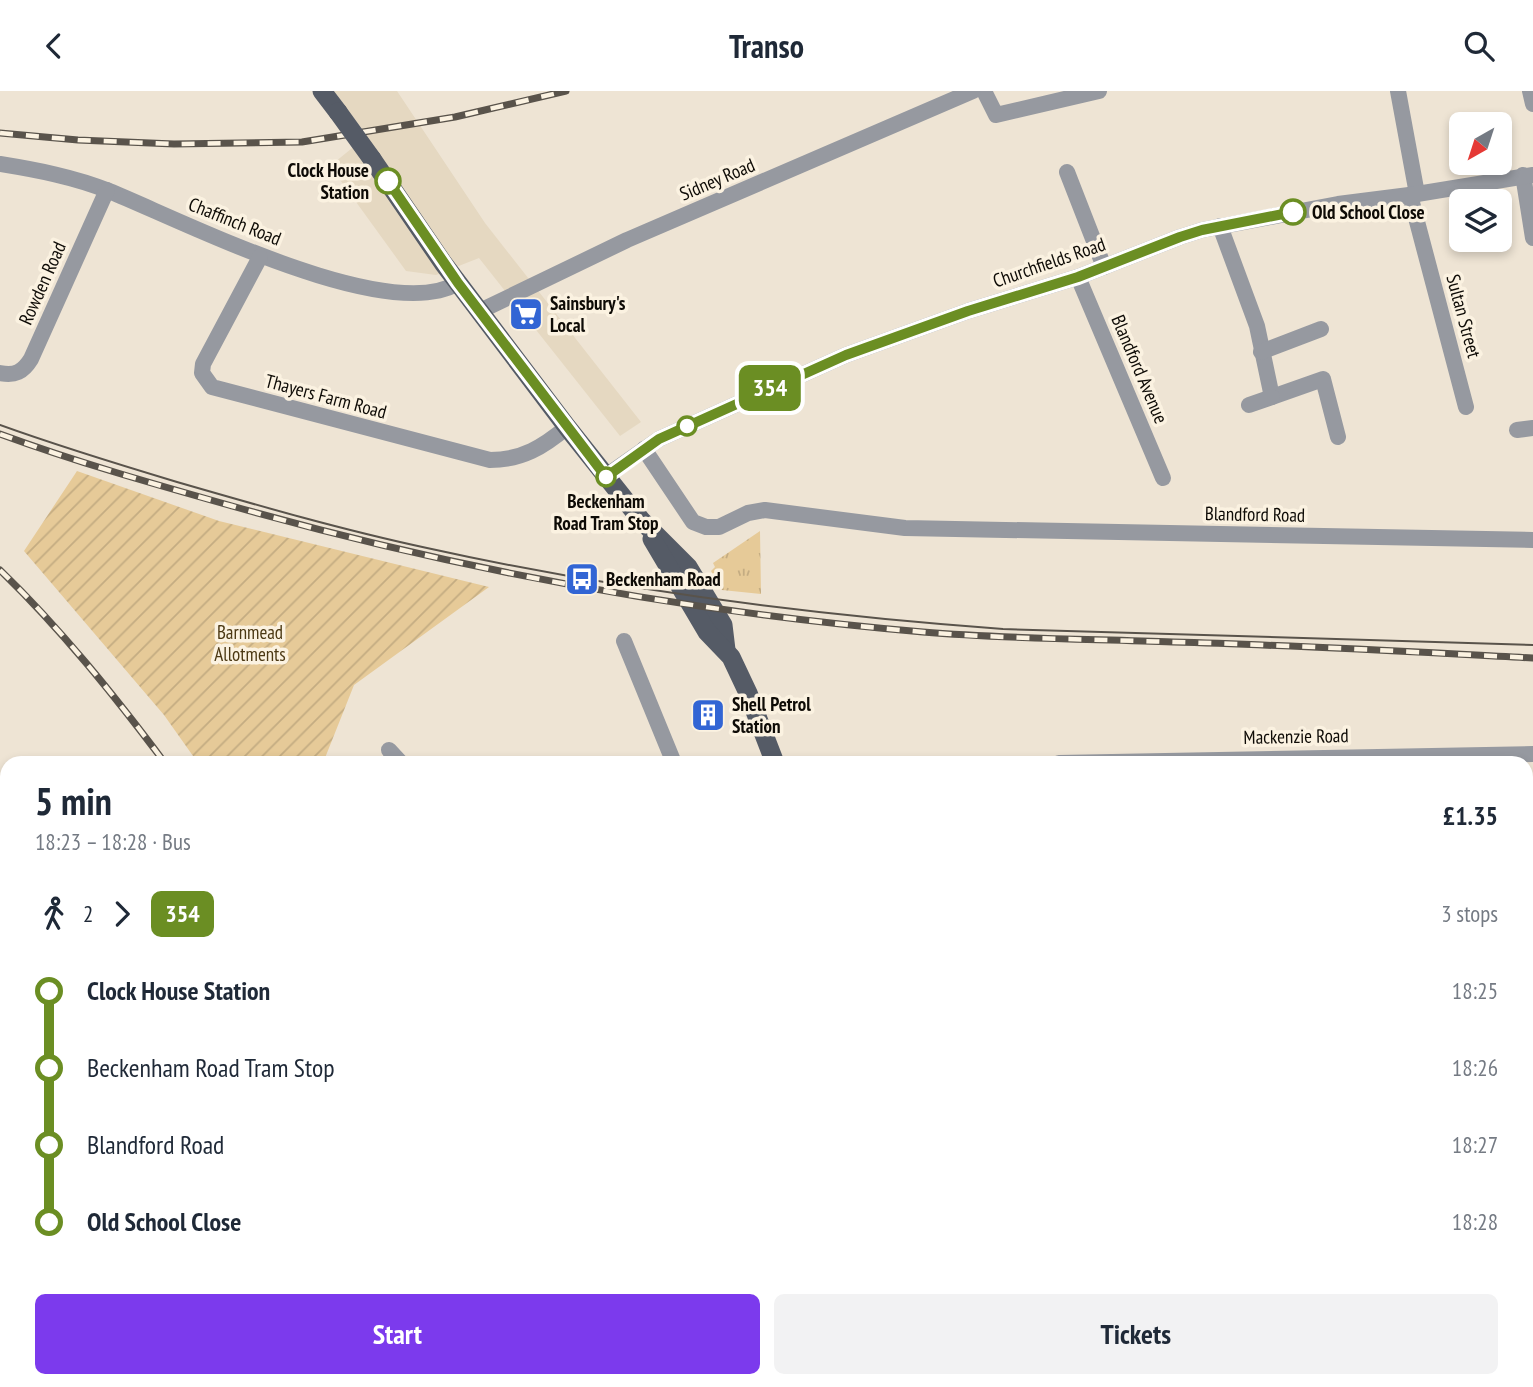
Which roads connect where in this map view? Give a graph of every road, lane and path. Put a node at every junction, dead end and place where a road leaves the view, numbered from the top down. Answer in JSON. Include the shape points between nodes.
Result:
{"nodes":[{"id":1,"x":973,"y":91,"type":"edge"},
{"id":2,"x":984,"y":91,"type":"edge"},
{"id":3,"x":1099,"y":91,"type":"edge"},
{"id":4,"x":1398,"y":91,"type":"edge"},
{"id":5,"x":1530,"y":91,"type":"edge"},
{"id":6,"x":325,"y":92,"type":"edge"},
{"id":7,"x":1533,"y":104,"type":"edge"},
{"id":8,"x":0,"y":164,"type":"edge"},
{"id":9,"x":1067,"y":173,"type":"dead end"},
{"id":10,"x":1528,"y":175,"type":"edge"},
{"id":11,"x":107,"y":190,"type":"junction"},
{"id":12,"x":1414,"y":194,"type":"junction"},
{"id":13,"x":1220,"y":226,"type":"junction"},
{"id":14,"x":1533,"y":238,"type":"edge"},
{"id":15,"x":260,"y":257,"type":"junction"},
{"id":16,"x":1104,"y":267,"type":"junction"},
{"id":17,"x":1078,"y":277,"type":"junction"},
{"id":18,"x":458,"y":283,"type":"junction"},
{"id":19,"x":480,"y":311,"type":"junction"},
{"id":20,"x":1321,"y":329,"type":"dead end"},
{"id":21,"x":1261,"y":352,"type":"junction"},
{"id":22,"x":0,"y":373,"type":"edge"},
{"id":23,"x":1272,"y":397,"type":"junction"},
{"id":24,"x":1248,"y":405,"type":"dead end"},
{"id":25,"x":1466,"y":407,"type":"dead end"},
{"id":26,"x":567,"y":427,"type":"junction"},
{"id":27,"x":1338,"y":437,"type":"dead end"},
{"id":28,"x":644,"y":449,"type":"junction"},
{"id":29,"x":606,"y":477,"type":"junction"},
{"id":30,"x":1163,"y":478,"type":"dead end"},
{"id":31,"x":1533,"y":540,"type":"edge"},
{"id":32,"x":624,"y":641,"type":"dead end"},
{"id":33,"x":389,"y":750,"type":"dead end"},
{"id":34,"x":395,"y":756,"type":"edge"},
{"id":35,"x":671,"y":756,"type":"edge"},
{"id":36,"x":772,"y":756,"type":"edge"}],
"edges":[{"from":1,"to":19,"type":"street","name":"Sidney Road","via":[[627,240]]},
{"from":2,"to":3,"type":"street","via":[[996,115]]},
{"from":4,"to":12,"type":"street","name":"Sultan Street"},
{"from":5,"to":7,"type":"street"},
{"from":6,"to":18,"type":"main road","bridge":true},
{"from":8,"to":11,"type":"street","name":"Chaffinch Road","via":[[44,171]]},
{"from":9,"to":16,"type":"street"},
{"from":10,"to":12,"type":"street","name":"Churchfields Road"},
{"from":10,"to":14,"type":"street"},
{"from":11,"to":15,"type":"street","name":"Chaffinch Road"},
{"from":11,"to":22,"type":"street","name":"Rowden Road","via":[[31,359],[18,373]]},
{"from":12,"to":13,"type":"street","name":"Churchfields Road"},
{"from":12,"to":25,"type":"street","name":"Sultan Street"},
{"from":13,"to":16,"type":"street","name":"Churchfields Road"},
{"from":13,"to":21,"type":"street","via":[[1257,326]]},
{"from":15,"to":18,"type":"street","name":"Chaffinch Road","via":[[336,281],[380,289],[433,293]]},
{"from":15,"to":26,"type":"street","name":"Thayers Farm Road","via":[[203,364],[202,373],[212,387],[490,460],[511,460],[531,452]]},
{"from":16,"to":17,"type":"street","name":"Churchfields Road"},
{"from":17,"to":28,"type":"street","name":"Churchfields Road","via":[[846,355]]},
{"from":17,"to":30,"type":"street","name":"Blandford Avenue"},
{"from":18,"to":19,"type":"main road"},
{"from":19,"to":26,"type":"main road"},
{"from":20,"to":21,"type":"street"},
{"from":21,"to":23,"type":"street"},
{"from":23,"to":24,"type":"street"},
{"from":23,"to":27,"type":"street","via":[[1323,379]]},
{"from":26,"to":29,"type":"main road"},
{"from":28,"to":29,"type":"street","name":"Churchfields Road"},
{"from":28,"to":31,"type":"street","name":"Blandford Road","via":[[688,518],[706,527],[719,527],[765,510],[905,528]]},
{"from":29,"to":36,"type":"main road","via":[[688,567],[723,625],[726,650]]},
{"from":32,"to":35,"type":"street"},
{"from":33,"to":34,"type":"street"}]}
